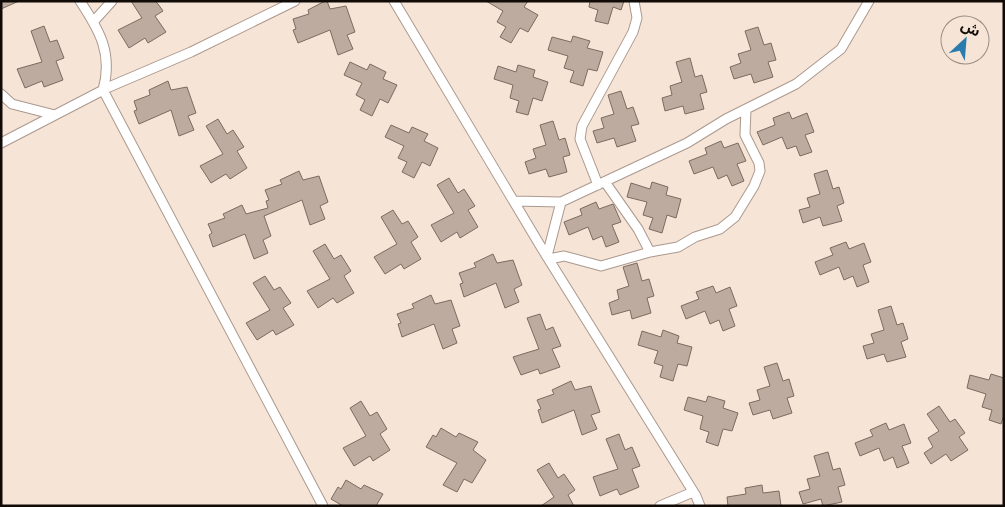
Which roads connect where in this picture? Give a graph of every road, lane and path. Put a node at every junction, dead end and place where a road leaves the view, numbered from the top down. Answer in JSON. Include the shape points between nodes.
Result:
{"nodes":[{"id":1,"x":80,"y":1,"type":"edge"},
{"id":2,"x":112,"y":1,"type":"edge"},
{"id":3,"x":394,"y":1,"type":"edge"},
{"id":4,"x":634,"y":1,"type":"edge"},
{"id":5,"x":869,"y":1,"type":"edge"},
{"id":6,"x":294,"y":2,"type":"edge"},
{"id":7,"x":94,"y":22,"type":"junction"},
{"id":8,"x":104,"y":90,"type":"junction"},
{"id":9,"x":1,"y":94,"type":"edge"},
{"id":10,"x":746,"y":109,"type":"junction"},
{"id":11,"x":55,"y":115,"type":"junction"},
{"id":12,"x":1,"y":143,"type":"edge"},
{"id":13,"x":602,"y":184,"type":"junction"},
{"id":14,"x":514,"y":202,"type":"junction"},
{"id":15,"x":561,"y":202,"type":"junction"},
{"id":16,"x":650,"y":252,"type":"junction"},
{"id":17,"x":548,"y":258,"type":"junction"},
{"id":18,"x":693,"y":492,"type":"junction"},
{"id":19,"x":323,"y":506,"type":"edge"},
{"id":20,"x":660,"y":506,"type":"edge"},
{"id":21,"x":700,"y":506,"type":"edge"}],
"edges":[{"from":1,"to":7,"type":"street"},
{"from":2,"to":7,"type":"street"},
{"from":3,"to":14,"type":"street"},
{"from":4,"to":13,"type":"street","via":[[637,18],[634,32],[582,126],[580,139]]},
{"from":5,"to":10,"type":"street","via":[[841,49],[796,84]]},
{"from":6,"to":8,"type":"street","via":[[192,52]]},
{"from":7,"to":8,"type":"street","via":[[104,46],[108,71]]},
{"from":8,"to":11,"type":"street"},
{"from":8,"to":19,"type":"street"},
{"from":9,"to":11,"type":"street","via":[[12,104]]},
{"from":10,"to":13,"type":"street","via":[[687,143]]},
{"from":10,"to":16,"type":"street","via":[[745,135],[760,171],[735,217],[720,229],[678,247]]},
{"from":11,"to":12,"type":"street"},
{"from":13,"to":15,"type":"street"},
{"from":13,"to":16,"type":"street","via":[[638,228]]},
{"from":14,"to":15,"type":"street"},
{"from":14,"to":17,"type":"street"},
{"from":15,"to":17,"type":"street"},
{"from":16,"to":17,"type":"street","via":[[601,266],[564,256]]},
{"from":17,"to":18,"type":"street"},
{"from":18,"to":20,"type":"street"},
{"from":18,"to":21,"type":"street"}]}
